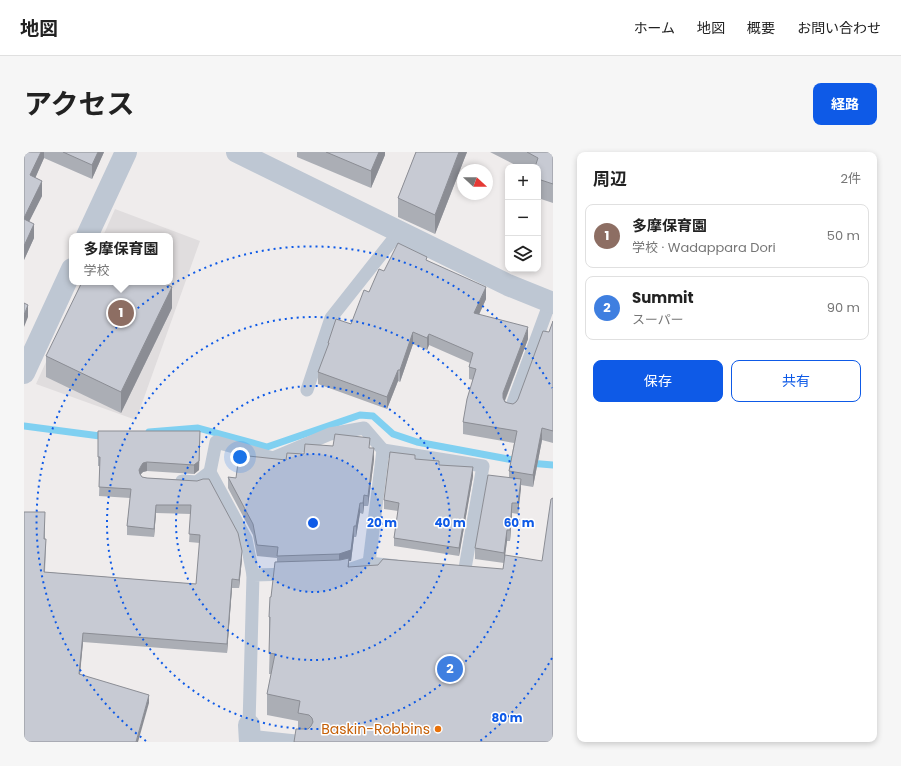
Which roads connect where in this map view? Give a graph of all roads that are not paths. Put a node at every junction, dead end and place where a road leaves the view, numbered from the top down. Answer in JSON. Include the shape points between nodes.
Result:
{"nodes":[{"id":1,"x":126,"y":152,"type":"edge"},
{"id":2,"x":237,"y":152,"type":"edge"},
{"id":3,"x":399,"y":232,"type":"junction"},
{"id":4,"x":88,"y":233,"type":"edge"},
{"id":5,"x":69,"y":276,"type":"edge"},
{"id":6,"x":552,"y":303,"type":"edge"},
{"id":7,"x":24,"y":373,"type":"edge"},
{"id":8,"x":307,"y":390,"type":"dead end"},
{"id":9,"x":511,"y":408,"type":"edge"},
{"id":10,"x":383,"y":450,"type":"junction"},
{"id":11,"x":210,"y":472,"type":"junction"},
{"id":12,"x":168,"y":480,"type":"edge"},
{"id":13,"x":369,"y":563,"type":"junction"},
{"id":14,"x":408,"y":567,"type":"edge"},
{"id":15,"x":448,"y":572,"type":"edge"},
{"id":16,"x":332,"y":573,"type":"edge"},
{"id":17,"x":300,"y":574,"type":"edge"},
{"id":18,"x":252,"y":575,"type":"junction"},
{"id":19,"x":249,"y":735,"type":"edge"},
{"id":20,"x":305,"y":742,"type":"edge"}],
"edges":[{"from":1,"to":4,"type":"street"},
{"from":2,"to":3,"type":"street"},
{"from":3,"to":6,"type":"street","via":[[508,285]]},
{"from":3,"to":8,"type":"lane","via":[[331,318]]},
{"from":5,"to":7,"type":"street"},
{"from":6,"to":9,"type":"lane"},
{"from":10,"to":11,"type":"lane","via":[[364,428],[330,434],[273,458],[216,442]]},
{"from":10,"to":13,"type":"lane"},
{"from":10,"to":15,"type":"lane","via":[[483,466],[464,574]]},
{"from":11,"to":12,"type":"lane","via":[[197,482]]},
{"from":11,"to":18,"type":"lane","via":[[246,539]]},
{"from":13,"to":14,"type":"lane"},
{"from":13,"to":16,"type":"lane","via":[[340,573]]},
{"from":17,"to":18,"type":"lane"},
{"from":18,"to":19,"type":"lane"},
{"from":19,"to":20,"type":"lane"}]}
